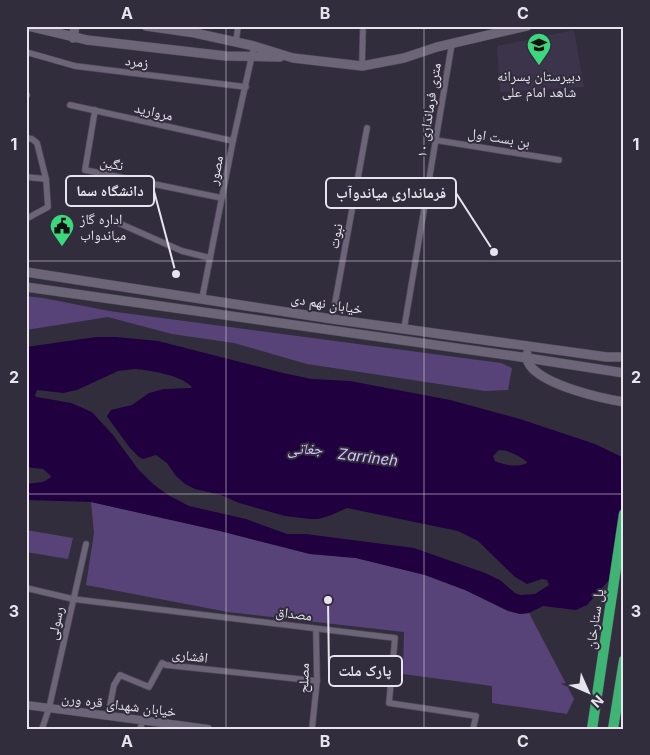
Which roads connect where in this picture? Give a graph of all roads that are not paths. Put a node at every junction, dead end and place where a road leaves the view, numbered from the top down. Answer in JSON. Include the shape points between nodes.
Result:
{"nodes":[{"id":1,"x":28,"y":26,"type":"edge"},
{"id":2,"x":75,"y":26,"type":"edge"},
{"id":3,"x":146,"y":26,"type":"edge"},
{"id":4,"x":238,"y":26,"type":"edge"},
{"id":5,"x":363,"y":26,"type":"edge"},
{"id":6,"x":527,"y":26,"type":"edge"},
{"id":7,"x":73,"y":38,"type":"junction"},
{"id":8,"x":236,"y":42,"type":"junction"},
{"id":9,"x":452,"y":43,"type":"junction"},
{"id":10,"x":254,"y":46,"type":"junction"},
{"id":11,"x":26,"y":52,"type":"edge"},
{"id":12,"x":253,"y":57,"type":"junction"},
{"id":13,"x":293,"y":58,"type":"junction"},
{"id":14,"x":362,"y":66,"type":"junction"},
{"id":15,"x":246,"y":87,"type":"junction"},
{"id":16,"x":70,"y":105,"type":"dead end"},
{"id":17,"x":95,"y":110,"type":"junction"},
{"id":18,"x":367,"y":128,"type":"dead end"},
{"id":19,"x":26,"y":138,"type":"edge"},
{"id":20,"x":435,"y":140,"type":"junction"},
{"id":21,"x":233,"y":142,"type":"junction"},
{"id":22,"x":558,"y":160,"type":"dead end"},
{"id":23,"x":26,"y":178,"type":"edge"},
{"id":24,"x":46,"y":180,"type":"junction"},
{"id":25,"x":222,"y":198,"type":"junction"},
{"id":26,"x":26,"y":219,"type":"edge"},
{"id":27,"x":114,"y":221,"type":"dead end"},
{"id":28,"x":210,"y":258,"type":"junction"},
{"id":29,"x":26,"y":272,"type":"edge"},
{"id":30,"x":26,"y":287,"type":"edge"},
{"id":31,"x":202,"y":299,"type":"junction"},
{"id":32,"x":200,"y":312,"type":"junction"},
{"id":33,"x":332,"y":318,"type":"junction"},
{"id":34,"x":404,"y":328,"type":"junction"},
{"id":35,"x":529,"y":346,"type":"junction"},
{"id":36,"x":624,"y":357,"type":"edge"},
{"id":37,"x":526,"y":358,"type":"junction"},
{"id":38,"x":624,"y":373,"type":"edge"},
{"id":39,"x":624,"y":402,"type":"edge"},
{"id":40,"x":624,"y":514,"type":"edge"},
{"id":41,"x":86,"y":544,"type":"dead end"},
{"id":42,"x":26,"y":588,"type":"edge"},
{"id":43,"x":73,"y":599,"type":"junction"},
{"id":44,"x":316,"y":629,"type":"junction"},
{"id":45,"x":624,"y":660,"type":"edge"},
{"id":46,"x":317,"y":681,"type":"junction"},
{"id":47,"x":26,"y":705,"type":"edge"},
{"id":48,"x":49,"y":708,"type":"junction"},
{"id":49,"x":108,"y":715,"type":"junction"},
{"id":50,"x":143,"y":720,"type":"junction"},
{"id":51,"x":592,"y":728,"type":"edge"},
{"id":52,"x":42,"y":729,"type":"edge"},
{"id":53,"x":140,"y":729,"type":"edge"},
{"id":54,"x":208,"y":729,"type":"edge"},
{"id":55,"x":312,"y":729,"type":"edge"},
{"id":56,"x":473,"y":729,"type":"edge"},
{"id":57,"x":613,"y":729,"type":"edge"}],
"edges":[{"from":1,"to":7,"type":"main road"},
{"from":2,"to":7,"type":"main road"},
{"from":3,"to":8,"type":"main road"},
{"from":4,"to":8,"type":"street"},
{"from":5,"to":14,"type":"street"},
{"from":6,"to":9,"type":"main road"},
{"from":7,"to":12,"type":"main road"},
{"from":8,"to":10,"type":"main road"},
{"from":9,"to":14,"type":"main road","via":[[404,58]]},
{"from":9,"to":20,"type":"street","name":"۱۰ متری فرمانداری"},
{"from":10,"to":12,"type":"street","name":"مصور"},
{"from":10,"to":13,"type":"main road"},
{"from":11,"to":15,"type":"street","name":"زمرد","via":[[75,66]]},
{"from":12,"to":13,"type":"main road"},
{"from":12,"to":15,"type":"street","name":"مصور"},
{"from":13,"to":14,"type":"main road"},
{"from":15,"to":21,"type":"street","name":"مصور"},
{"from":16,"to":17,"type":"street","name":"مروارید"},
{"from":17,"to":21,"type":"street","name":"مروارید"},
{"from":17,"to":25,"type":"street","name":"نگین","via":[[85,170]]},
{"from":18,"to":33,"type":"street","name":"نبوت"},
{"from":19,"to":24,"type":"street","via":[[37,143]]},
{"from":20,"to":22,"type":"street","name":"بن بست اول"},
{"from":20,"to":34,"type":"street","name":"۱۰ متری فرمانداری"},
{"from":21,"to":25,"type":"street","name":"مصور"},
{"from":23,"to":24,"type":"street"},
{"from":24,"to":26,"type":"street","via":[[48,207]]},
{"from":25,"to":28,"type":"street","name":"مصور"},
{"from":27,"to":28,"type":"street","via":[[182,251]]},
{"from":28,"to":31,"type":"street","name":"مصور"},
{"from":29,"to":31,"type":"main road","name":"خیابان نهم دی"},
{"from":30,"to":32,"type":"main road","name":"خیابان نهم دی"},
{"from":31,"to":32,"type":"main road"},
{"from":31,"to":33,"type":"main road","name":"خیابان نهم دی"},
{"from":32,"to":37,"type":"main road","name":"خیابان نهم دی"},
{"from":33,"to":34,"type":"main road","name":"خیابان نهم دی"},
{"from":34,"to":35,"type":"main road","name":"خیابان نهم دی"},
{"from":35,"to":36,"type":"main road","name":"خیابان نهم دی","via":[[607,358]]},
{"from":35,"to":37,"type":"main road"},
{"from":37,"to":38,"type":"main road","name":"خیابان نهم دی"},
{"from":37,"to":39,"type":"main road","via":[[531,367],[554,382]]},
{"from":40,"to":51,"type":"highway","name":"پل ستارخان"},
{"from":41,"to":43,"type":"street","name":"رسولی"},
{"from":42,"to":43,"type":"street","name":"مصداق"},
{"from":43,"to":44,"type":"street","name":"مصداق"},
{"from":43,"to":48,"type":"street","name":"رسولی"},
{"from":44,"to":46,"type":"street","name":"مصلح"},
{"from":44,"to":56,"type":"street","name":"مصداق","via":[[395,638],[389,703],[476,716]]},
{"from":45,"to":57,"type":"highway"},
{"from":46,"to":49,"type":"street","name":"افشاری","via":[[166,666],[162,663],[149,688],[120,675],[114,685]]},
{"from":46,"to":55,"type":"street","name":"مصلح"},
{"from":47,"to":48,"type":"street","name":"خیابان شهدای قره ورن"},
{"from":48,"to":49,"type":"street","name":"خیابان شهدای قره ورن"},
{"from":48,"to":52,"type":"street","name":"رسولی"},
{"from":49,"to":50,"type":"street","name":"خیابان شهدای قره ورن"},
{"from":50,"to":53,"type":"street"},
{"from":50,"to":54,"type":"street","name":"خیابان شهدای قره ورن"}]}
